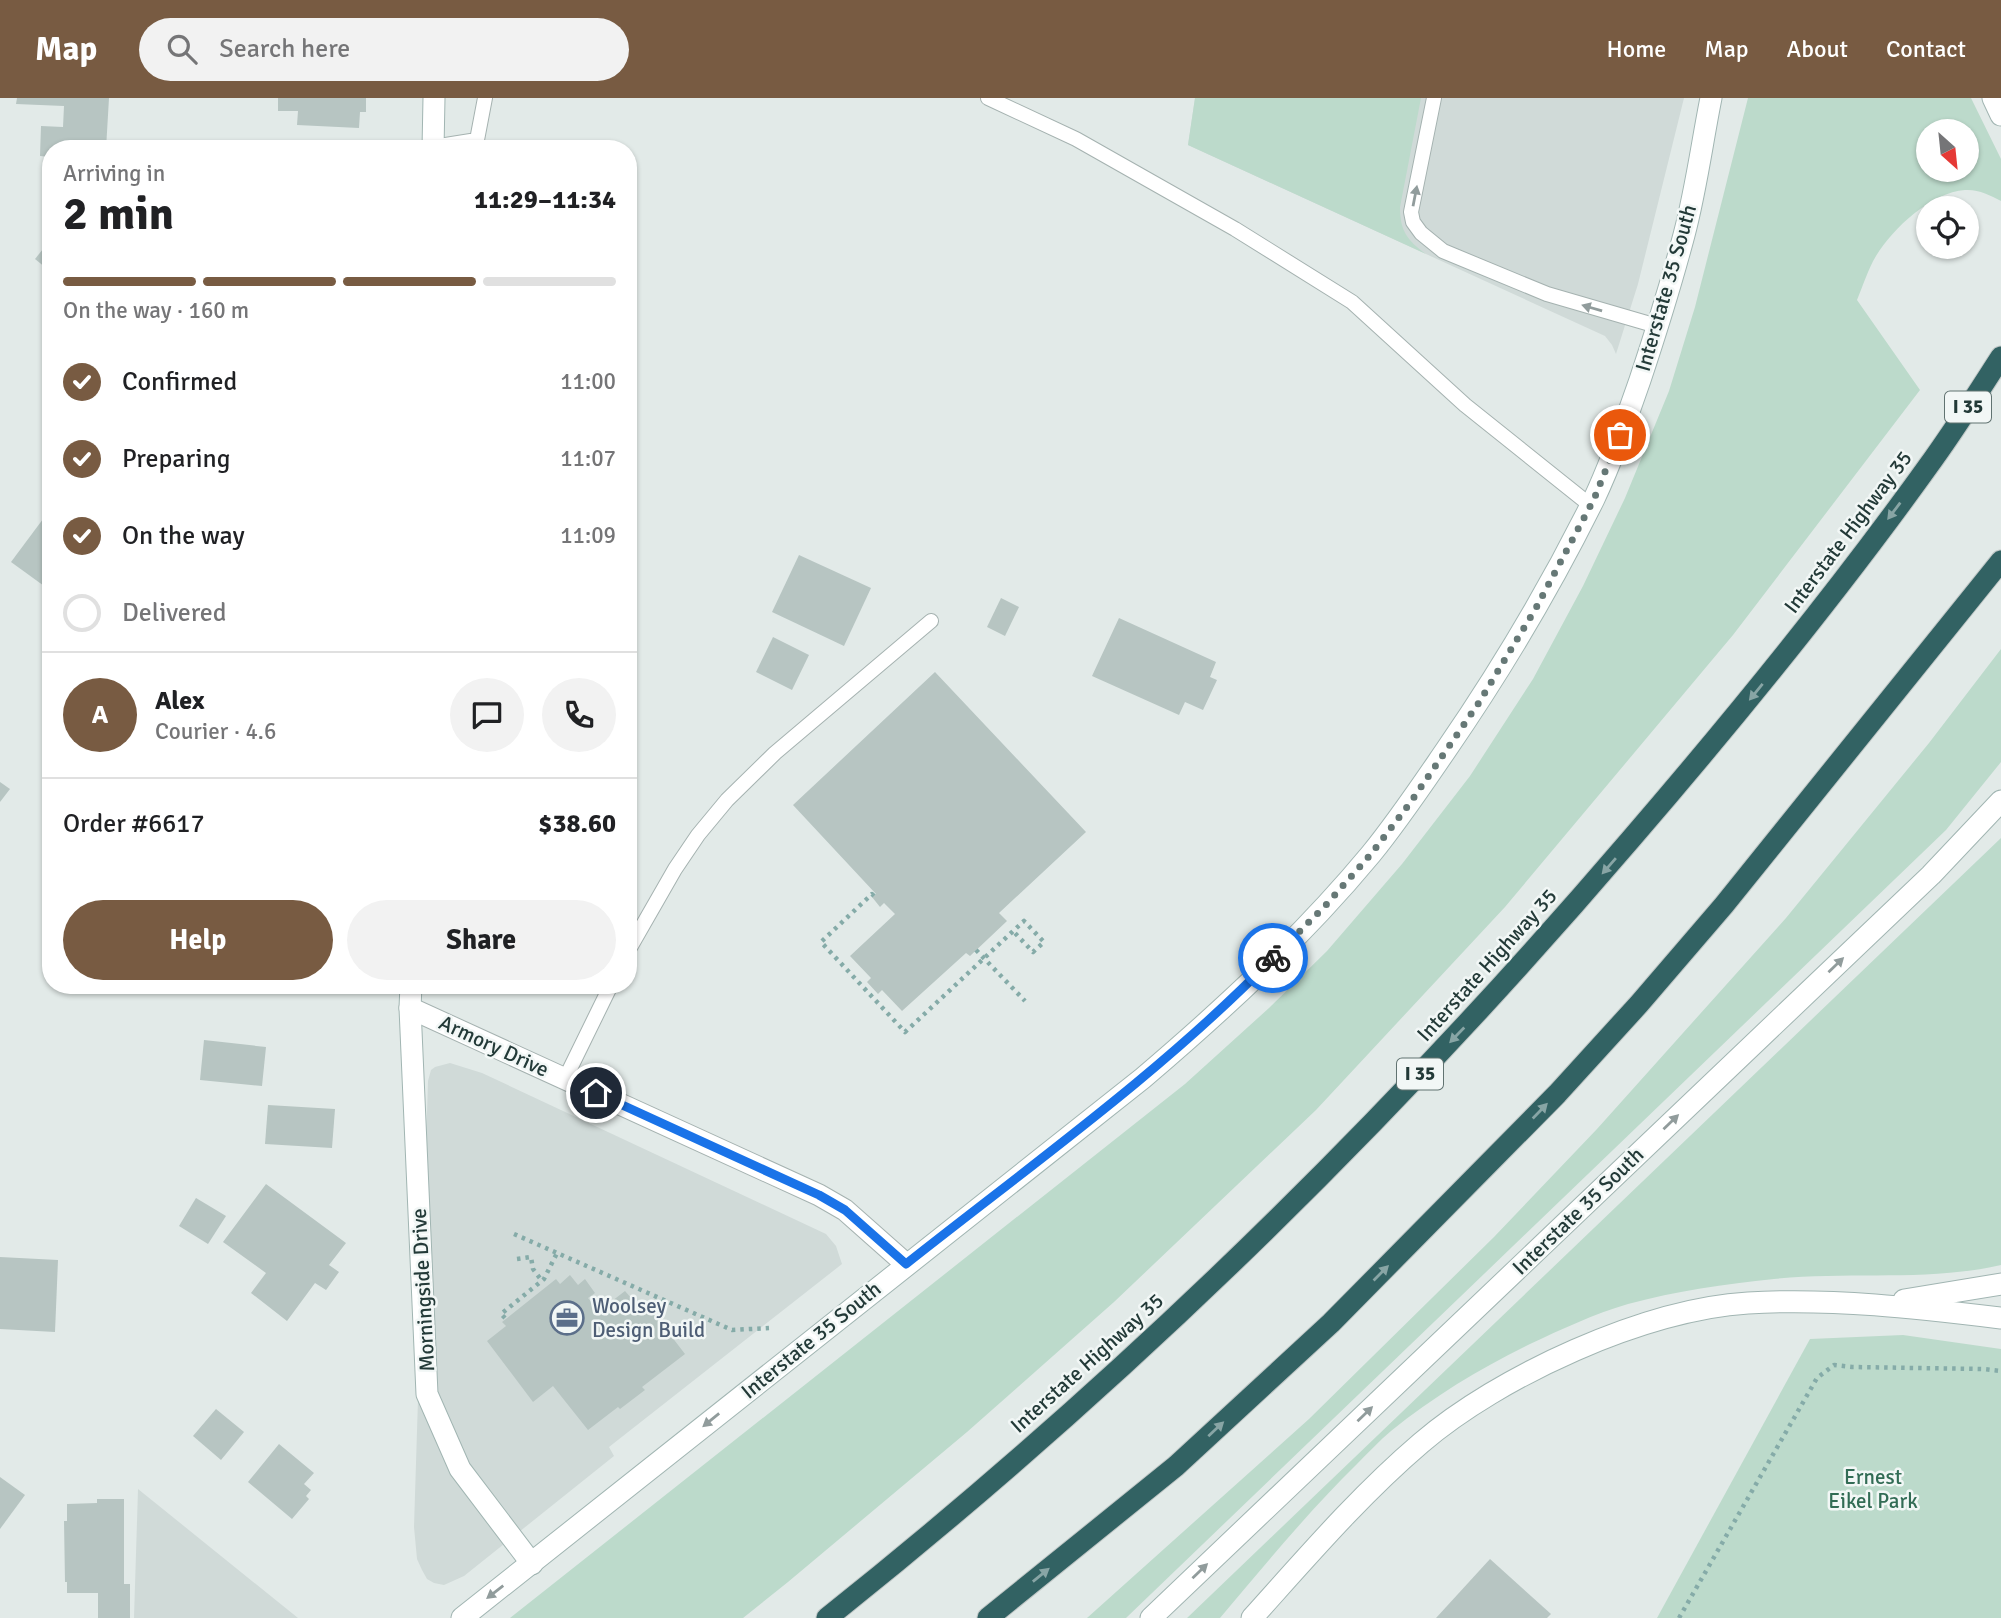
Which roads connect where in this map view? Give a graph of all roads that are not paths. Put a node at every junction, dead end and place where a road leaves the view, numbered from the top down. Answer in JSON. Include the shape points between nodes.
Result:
{"nodes":[{"id":1,"x":434,"y":98,"type":"edge"},
{"id":2,"x":485,"y":98,"type":"edge"},
{"id":3,"x":988,"y":98,"type":"edge"},
{"id":4,"x":1434,"y":98,"type":"edge"},
{"id":5,"x":1711,"y":98,"type":"edge"},
{"id":6,"x":1725,"y":98,"type":"edge"},
{"id":7,"x":1993,"y":98,"type":"edge"},
{"id":8,"x":2001,"y":115,"type":"edge"},
{"id":9,"x":433,"y":140,"type":"edge"},
{"id":10,"x":477,"y":140,"type":"edge"},
{"id":11,"x":1685,"y":233,"type":"junction"},
{"id":12,"x":1657,"y":326,"type":"junction"},
{"id":13,"x":2001,"y":357,"type":"edge"},
{"id":14,"x":1590,"y":505,"type":"junction"},
{"id":15,"x":2001,"y":561,"type":"edge"},
{"id":16,"x":931,"y":621,"type":"dead end"},
{"id":17,"x":2001,"y":801,"type":"edge"},
{"id":18,"x":637,"y":935,"type":"edge"},
{"id":19,"x":411,"y":994,"type":"edge"},
{"id":20,"x":607,"y":994,"type":"edge"},
{"id":21,"x":410,"y":1009,"type":"junction"},
{"id":22,"x":565,"y":1079,"type":"junction"},
{"id":23,"x":906,"y":1264,"type":"junction"},
{"id":24,"x":2001,"y":1284,"type":"edge"},
{"id":25,"x":1878,"y":1304,"type":"junction"},
{"id":26,"x":2001,"y":1318,"type":"edge"},
{"id":27,"x":531,"y":1564,"type":"junction"},
{"id":28,"x":462,"y":1618,"type":"edge"},
{"id":29,"x":827,"y":1618,"type":"edge"},
{"id":30,"x":988,"y":1618,"type":"edge"},
{"id":31,"x":1151,"y":1618,"type":"edge"},
{"id":32,"x":1252,"y":1618,"type":"edge"}],
"edges":[{"from":1,"to":9,"type":"main road"},
{"from":2,"to":10,"type":"lane"},
{"from":3,"to":14,"type":"lane","via":[[1076,139],[1352,302],[1465,405]]},
{"from":12,"to":4,"type":"lane","one_way":true,"via":[[1547,294],[1443,251],[1421,233],[1411,212]]},
{"from":5,"to":11,"type":"main road","name":"Interstate 35 South"},
{"from":6,"to":11,"type":"main road"},
{"from":7,"to":8,"type":"main road"},
{"from":11,"to":12,"type":"main road","name":"Interstate 35 South"},
{"from":12,"to":14,"type":"main road","name":"Interstate 35 South","via":[[1628,414]]},
{"from":13,"to":29,"type":"highway","name":"Interstate Highway 35","number":"I 35","one_way":true,"via":[[1935,457],[1791,648],[1546,940],[1458,1035],[1138,1353]]},
{"from":14,"to":23,"type":"main road","name":"Interstate 35 South","via":[[1478,704],[1410,803],[1325,906],[1206,1024],[1143,1078]]},
{"from":30,"to":15,"type":"highway","one_way":true,"via":[[1176,1466],[1331,1323],[1557,1094],[1724,905]]},
{"from":16,"to":18,"type":"lane","via":[[775,753],[727,800],[698,835]]},
{"from":31,"to":17,"type":"main road","name":"Interstate 35 South","one_way":true,"via":[[1920,884]]},
{"from":19,"to":21,"type":"main road","name":"Morningside Drive"},
{"from":20,"to":22,"type":"lane"},
{"from":21,"to":22,"type":"main road","name":"Armory Drive"},
{"from":21,"to":27,"type":"main road","name":"Morningside Drive","via":[[427,1394],[460,1469]]},
{"from":22,"to":23,"type":"main road","name":"Armory Drive","via":[[819,1195],[845,1210]]},
{"from":23,"to":27,"type":"main road","name":"Interstate 35 South","one_way":true},
{"from":24,"to":25,"type":"main road"},
{"from":25,"to":26,"type":"main road"},
{"from":25,"to":32,"type":"main road","via":[[1746,1303],[1701,1309],[1566,1354],[1469,1408],[1423,1442],[1376,1485]]},
{"from":27,"to":28,"type":"main road","name":"Interstate 35 South","one_way":true}]}
